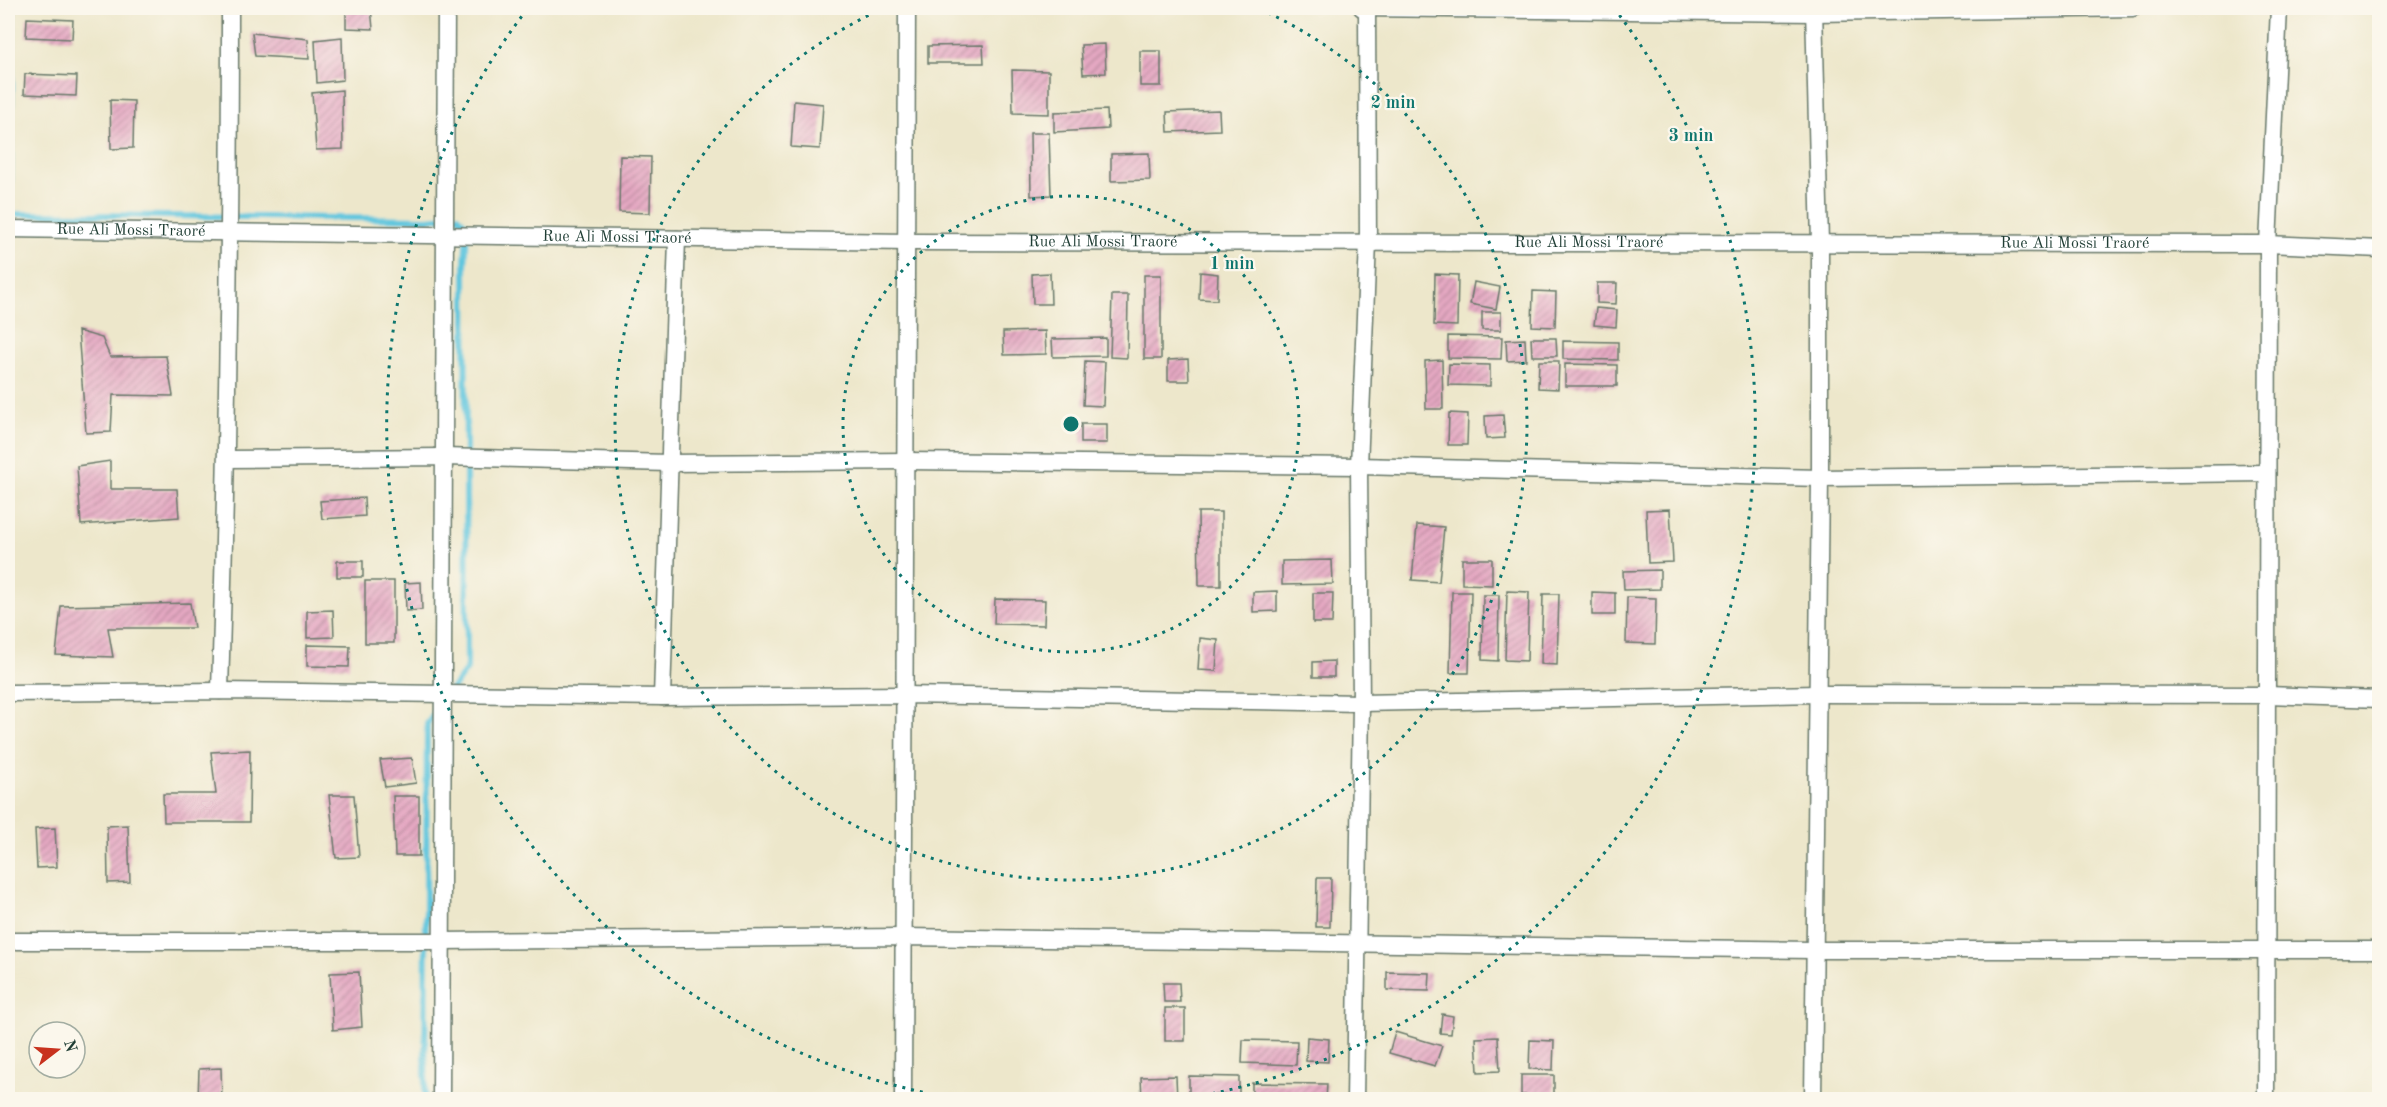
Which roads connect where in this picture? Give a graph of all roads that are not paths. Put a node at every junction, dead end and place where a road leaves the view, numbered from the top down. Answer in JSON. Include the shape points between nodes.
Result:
{"nodes":[{"id":1,"x":230,"y":8,"type":"edge"},
{"id":2,"x":446,"y":8,"type":"edge"},
{"id":3,"x":907,"y":8,"type":"edge"},
{"id":4,"x":1362,"y":8,"type":"edge"},
{"id":5,"x":1367,"y":8,"type":"edge"},
{"id":6,"x":2133,"y":8,"type":"edge"},
{"id":7,"x":2279,"y":8,"type":"edge"},
{"id":8,"x":1814,"y":10,"type":"edge"},
{"id":9,"x":8,"y":229,"type":"edge"},
{"id":10,"x":231,"y":232,"type":"junction"},
{"id":11,"x":445,"y":235,"type":"junction"},
{"id":12,"x":676,"y":238,"type":"junction"},
{"id":13,"x":907,"y":242,"type":"junction"},
{"id":14,"x":1368,"y":242,"type":"junction"},
{"id":15,"x":1820,"y":243,"type":"junction"},
{"id":16,"x":2268,"y":244,"type":"junction"},
{"id":17,"x":2379,"y":249,"type":"edge"},
{"id":18,"x":444,"y":457,"type":"junction"},
{"id":19,"x":227,"y":459,"type":"junction"},
{"id":20,"x":906,"y":461,"type":"junction"},
{"id":21,"x":668,"y":463,"type":"junction"},
{"id":22,"x":1359,"y":466,"type":"junction"},
{"id":23,"x":2267,"y":473,"type":"junction"},
{"id":24,"x":1820,"y":478,"type":"junction"},
{"id":25,"x":220,"y":691,"type":"junction"},
{"id":26,"x":8,"y":693,"type":"edge"},
{"id":27,"x":443,"y":694,"type":"junction"},
{"id":28,"x":1817,"y":694,"type":"junction"},
{"id":29,"x":904,"y":695,"type":"junction"},
{"id":30,"x":2268,"y":695,"type":"junction"},
{"id":31,"x":662,"y":697,"type":"junction"},
{"id":32,"x":2379,"y":699,"type":"edge"},
{"id":33,"x":1361,"y":703,"type":"junction"},
{"id":34,"x":905,"y":937,"type":"junction"},
{"id":35,"x":8,"y":941,"type":"edge"},
{"id":36,"x":442,"y":941,"type":"junction"},
{"id":37,"x":1357,"y":942,"type":"junction"},
{"id":38,"x":2267,"y":949,"type":"junction"},
{"id":39,"x":1814,"y":950,"type":"junction"},
{"id":40,"x":2379,"y":950,"type":"edge"},
{"id":41,"x":441,"y":1100,"type":"edge"},
{"id":42,"x":903,"y":1100,"type":"edge"},
{"id":43,"x":1355,"y":1100,"type":"edge"},
{"id":44,"x":1813,"y":1100,"type":"edge"},
{"id":45,"x":2266,"y":1100,"type":"edge"}],
"edges":[{"from":1,"to":10,"type":"street"},
{"from":2,"to":11,"type":"street"},
{"from":3,"to":13,"type":"street"},
{"from":4,"to":5,"type":"street"},
{"from":5,"to":8,"type":"street"},
{"from":5,"to":14,"type":"street"},
{"from":6,"to":8,"type":"street"},
{"from":7,"to":16,"type":"street"},
{"from":8,"to":15,"type":"street"},
{"from":9,"to":10,"type":"street","name":"Rue Ali Mossi Traoré"},
{"from":10,"to":11,"type":"street","name":"Rue Ali Mossi Traoré"},
{"from":10,"to":19,"type":"street"},
{"from":11,"to":12,"type":"street","name":"Rue Ali Mossi Traoré"},
{"from":11,"to":18,"type":"street"},
{"from":12,"to":13,"type":"street","name":"Rue Ali Mossi Traoré"},
{"from":12,"to":21,"type":"street"},
{"from":13,"to":14,"type":"street","name":"Rue Ali Mossi Traoré"},
{"from":13,"to":20,"type":"street"},
{"from":14,"to":15,"type":"street","name":"Rue Ali Mossi Traoré"},
{"from":14,"to":22,"type":"street"},
{"from":15,"to":16,"type":"street","name":"Rue Ali Mossi Traoré"},
{"from":15,"to":24,"type":"street"},
{"from":16,"to":17,"type":"street","name":"Rue Ali Mossi Traoré"},
{"from":16,"to":23,"type":"street"},
{"from":18,"to":19,"type":"street"},
{"from":18,"to":21,"type":"street"},
{"from":18,"to":27,"type":"street"},
{"from":19,"to":25,"type":"street"},
{"from":20,"to":21,"type":"street"},
{"from":20,"to":22,"type":"street"},
{"from":20,"to":29,"type":"street"},
{"from":21,"to":31,"type":"street"},
{"from":22,"to":24,"type":"street"},
{"from":22,"to":33,"type":"street"},
{"from":23,"to":24,"type":"street"},
{"from":23,"to":30,"type":"street"},
{"from":24,"to":28,"type":"street"},
{"from":25,"to":26,"type":"street"},
{"from":25,"to":27,"type":"street"},
{"from":27,"to":31,"type":"street"},
{"from":27,"to":36,"type":"street"},
{"from":28,"to":30,"type":"street"},
{"from":28,"to":33,"type":"street"},
{"from":28,"to":39,"type":"street"},
{"from":29,"to":31,"type":"street"},
{"from":29,"to":33,"type":"street"},
{"from":29,"to":34,"type":"street"},
{"from":30,"to":32,"type":"street"},
{"from":30,"to":38,"type":"street"},
{"from":33,"to":37,"type":"street"},
{"from":34,"to":36,"type":"street"},
{"from":34,"to":37,"type":"street"},
{"from":34,"to":42,"type":"street"},
{"from":35,"to":36,"type":"street"},
{"from":36,"to":41,"type":"street"},
{"from":37,"to":39,"type":"street"},
{"from":37,"to":43,"type":"street"},
{"from":38,"to":39,"type":"street"},
{"from":38,"to":40,"type":"street"},
{"from":38,"to":45,"type":"street"},
{"from":39,"to":44,"type":"street"}]}
